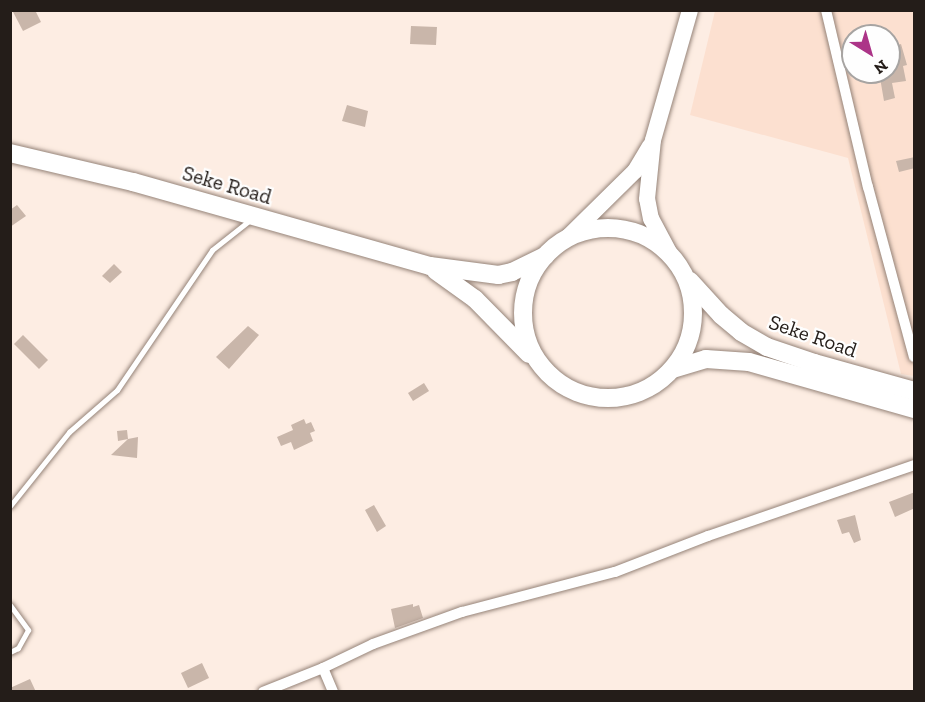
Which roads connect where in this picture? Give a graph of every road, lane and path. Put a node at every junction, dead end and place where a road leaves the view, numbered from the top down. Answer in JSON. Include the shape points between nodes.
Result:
{"nodes":[{"id":1,"x":690,"y":10,"type":"edge"},
{"id":2,"x":826,"y":10,"type":"edge"},
{"id":3,"x":653,"y":140,"type":"junction"},
{"id":4,"x":10,"y":153,"type":"edge"},
{"id":5,"x":254,"y":217,"type":"junction"},
{"id":6,"x":566,"y":239,"type":"junction"},
{"id":7,"x":670,"y":254,"type":"junction"},
{"id":8,"x":545,"y":255,"type":"junction"},
{"id":9,"x":430,"y":266,"type":"junction"},
{"id":10,"x":685,"y":274,"type":"junction"},
{"id":11,"x":915,"y":357,"type":"edge"},
{"id":12,"x":538,"y":363,"type":"junction"},
{"id":13,"x":673,"y":369,"type":"junction"},
{"id":14,"x":915,"y":391,"type":"edge"},
{"id":15,"x":915,"y":409,"type":"edge"},
{"id":16,"x":915,"y":465,"type":"edge"},
{"id":17,"x":10,"y":506,"type":"edge"},
{"id":18,"x":10,"y":604,"type":"edge"},
{"id":19,"x":10,"y":652,"type":"edge"},
{"id":20,"x":323,"y":668,"type":"junction"},
{"id":21,"x":263,"y":692,"type":"edge"},
{"id":22,"x":333,"y":692,"type":"edge"}],
"edges":[{"from":1,"to":3,"type":"street"},
{"from":2,"to":11,"type":"street","via":[[868,186]]},
{"from":3,"to":6,"type":"street","via":[[635,171]]},
{"from":3,"to":7,"type":"street","via":[[647,207]]},
{"from":4,"to":5,"type":"main road","name":"Seke Road","via":[[133,182]]},
{"from":5,"to":9,"type":"main road","name":"Seke Road"},
{"from":5,"to":17,"type":"lane","via":[[212,250],[117,390],[69,432]]},
{"from":6,"to":7,"type":"main road","name":"Seke Road","via":[[584,231],[621,229],[639,233]]},
{"from":6,"to":8,"type":"main road","name":"Seke Road"},
{"from":7,"to":10,"type":"main road","name":"Seke Road"},
{"from":8,"to":9,"type":"main road","via":[[498,275]]},
{"from":8,"to":12,"type":"main road","name":"Seke Road","via":[[526,289],[522,308],[529,346]]},
{"from":9,"to":12,"type":"main road","via":[[475,299]]},
{"from":10,"to":13,"type":"main road","name":"Seke Road","via":[[694,306],[693,323],[686,347]]},
{"from":10,"to":14,"type":"main road","name":"Seke Road","via":[[721,315],[767,347]]},
{"from":12,"to":13,"type":"main road","name":"Seke Road","via":[[563,386],[595,398],[630,396],[660,381]]},
{"from":13,"to":15,"type":"main road","name":"Seke Road","via":[[706,359],[749,362]]},
{"from":16,"to":20,"type":"street","via":[[615,572],[462,612],[373,644]]},
{"from":18,"to":19,"type":"lane","via":[[28,630],[18,648]]},
{"from":20,"to":21,"type":"street"},
{"from":20,"to":22,"type":"street"}]}
